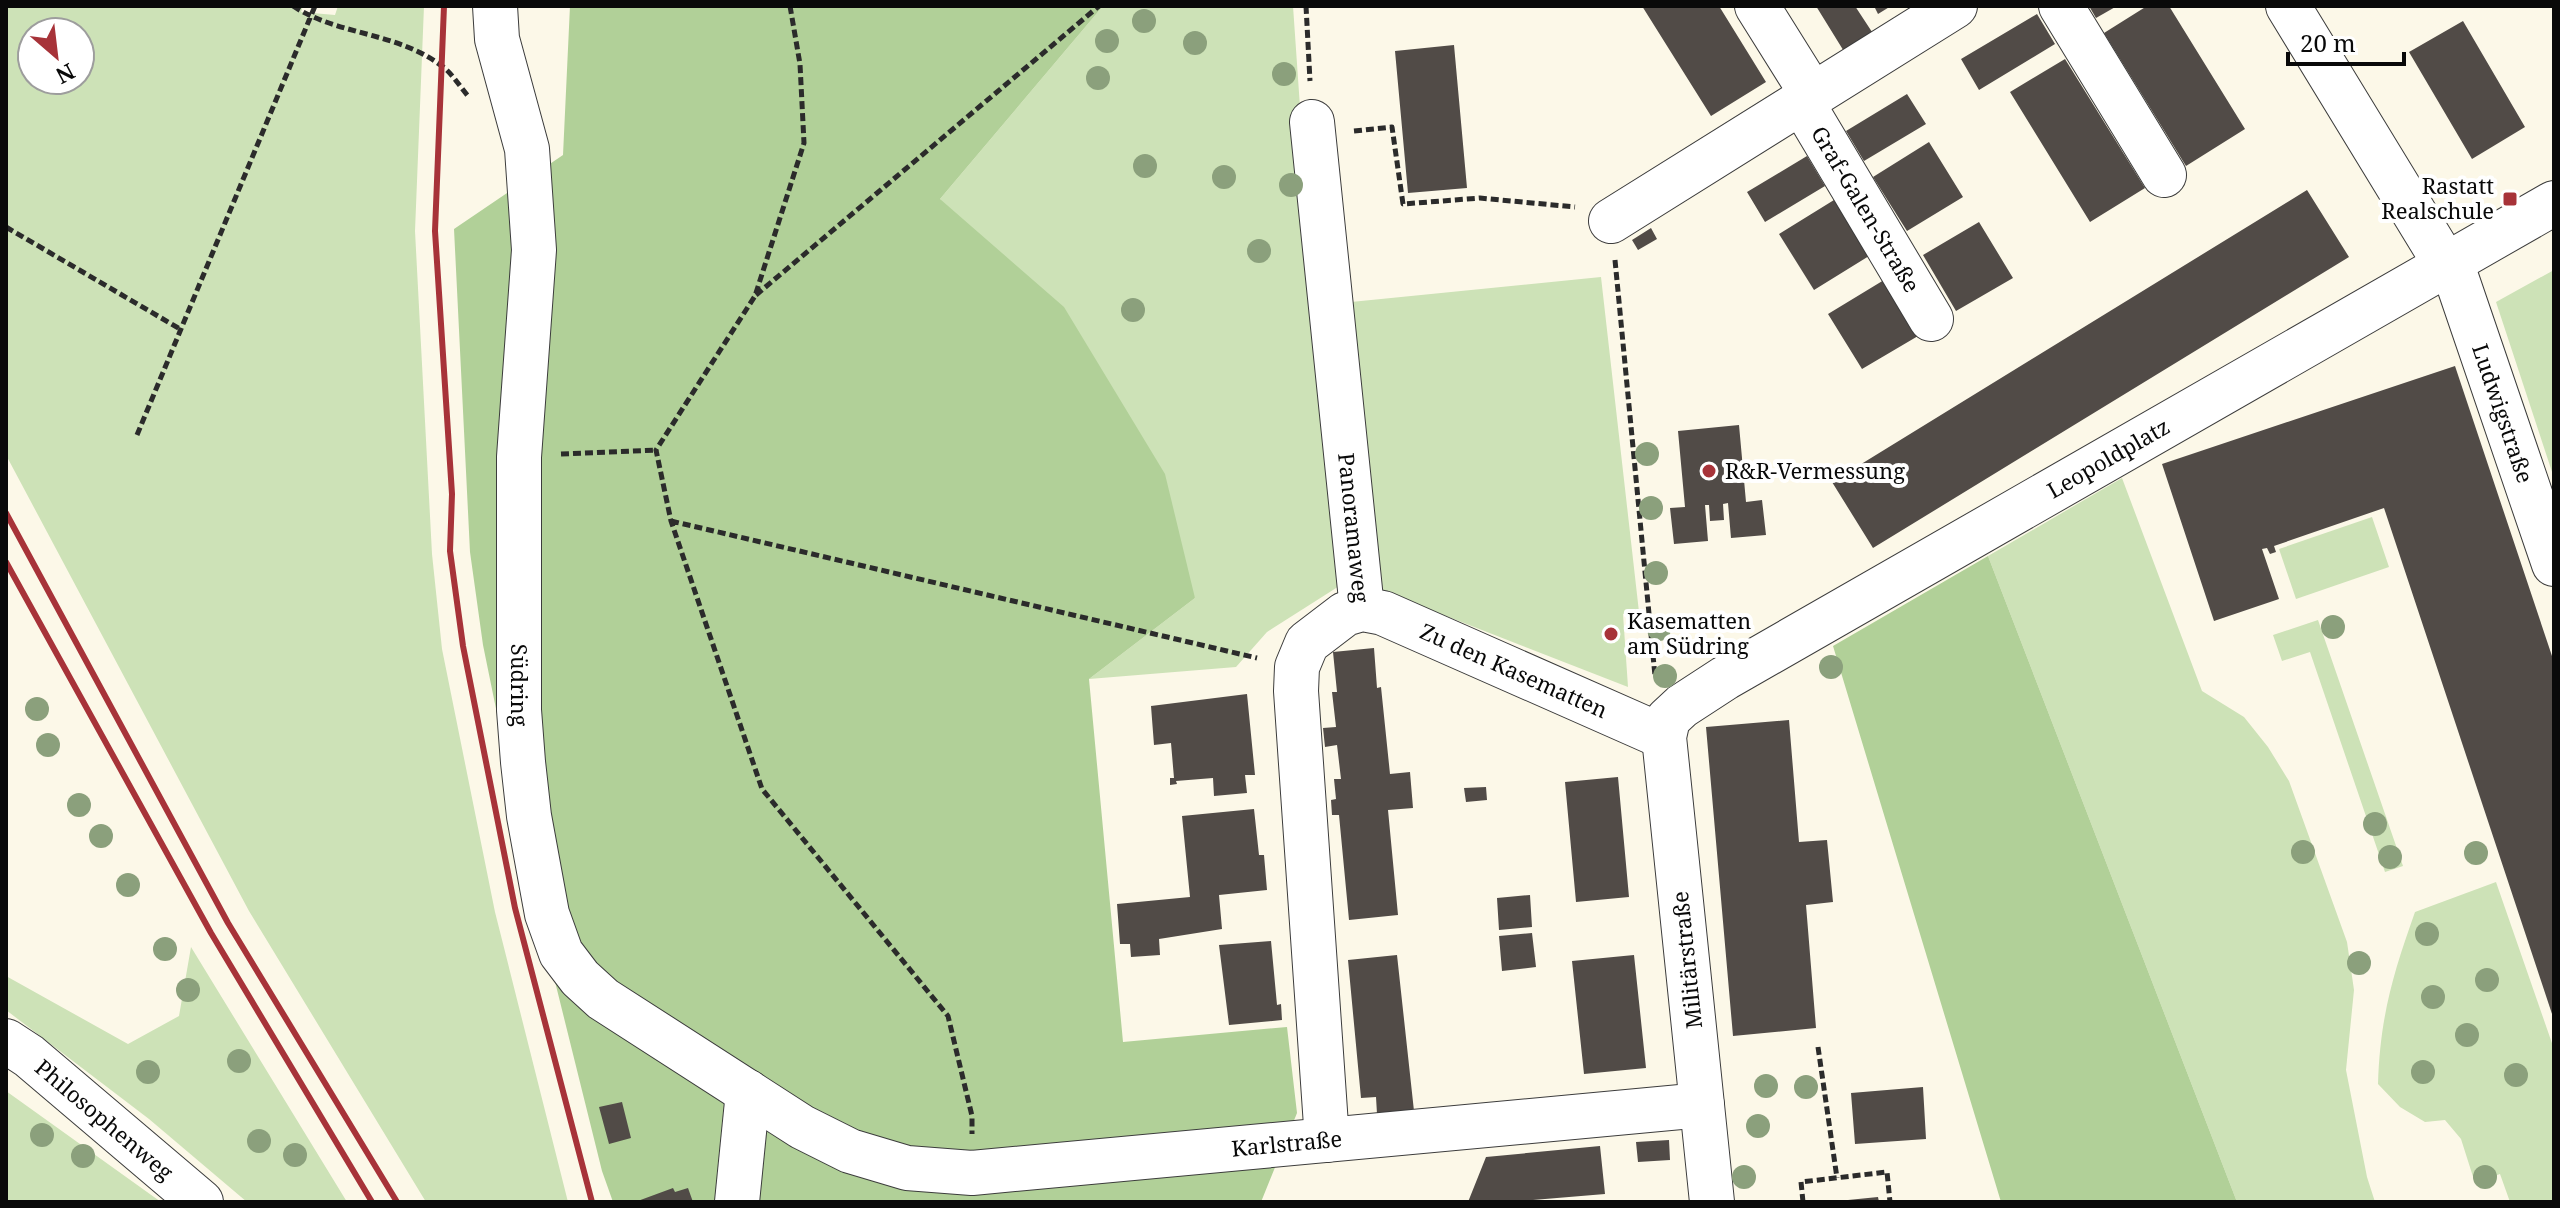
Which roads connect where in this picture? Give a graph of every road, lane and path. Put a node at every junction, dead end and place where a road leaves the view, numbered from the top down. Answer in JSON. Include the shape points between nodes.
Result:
{"nodes":[{"id":1,"x":293,"y":6,"type":"edge"},
{"id":2,"x":315,"y":6,"type":"edge"},
{"id":3,"x":495,"y":6,"type":"edge"},
{"id":4,"x":790,"y":6,"type":"edge"},
{"id":5,"x":1099,"y":6,"type":"edge"},
{"id":6,"x":1306,"y":6,"type":"edge"},
{"id":7,"x":1757,"y":6,"type":"edge"},
{"id":8,"x":1955,"y":6,"type":"edge"},
{"id":9,"x":2061,"y":6,"type":"edge"},
{"id":10,"x":2288,"y":6,"type":"edge"},
{"id":11,"x":311,"y":18,"type":"junction"},
{"id":12,"x":1806,"y":98,"type":"junction"},
{"id":13,"x":472,"y":100,"type":"dead end"},
{"id":14,"x":1312,"y":128,"type":"junction"},
{"id":15,"x":2164,"y":175,"type":"dead end"},
{"id":16,"x":2554,"y":203,"type":"edge"},
{"id":17,"x":1611,"y":221,"type":"junction"},
{"id":18,"x":6,"y":227,"type":"edge"},
{"id":19,"x":2449,"y":263,"type":"junction"},
{"id":20,"x":755,"y":296,"type":"junction"},
{"id":21,"x":1931,"y":319,"type":"dead end"},
{"id":22,"x":180,"y":329,"type":"junction"},
{"id":23,"x":137,"y":435,"type":"dead end"},
{"id":24,"x":656,"y":450,"type":"junction"},
{"id":25,"x":519,"y":457,"type":"junction"},
{"id":26,"x":671,"y":521,"type":"junction"},
{"id":27,"x":2554,"y":564,"type":"edge"},
{"id":28,"x":1362,"y":609,"type":"junction"},
{"id":29,"x":1297,"y":667,"type":"junction"},
{"id":30,"x":1666,"y":728,"type":"junction"},
{"id":31,"x":6,"y":1041,"type":"edge"},
{"id":32,"x":1818,"y":1047,"type":"dead end"},
{"id":33,"x":748,"y":1092,"type":"junction"},
{"id":34,"x":1702,"y":1105,"type":"junction"},
{"id":35,"x":972,"y":1116,"type":"dead end"},
{"id":36,"x":1327,"y":1140,"type":"junction"},
{"id":37,"x":1837,"y":1178,"type":"junction"},
{"id":38,"x":905,"y":1185,"type":"edge"},
{"id":39,"x":201,"y":1202,"type":"edge"},
{"id":40,"x":737,"y":1202,"type":"edge"},
{"id":41,"x":1712,"y":1202,"type":"edge"},
{"id":42,"x":1803,"y":1202,"type":"edge"},
{"id":43,"x":1890,"y":1202,"type":"edge"}],
"edges":[{"from":1,"to":11,"type":"path"},
{"from":2,"to":11,"type":"path"},
{"from":3,"to":25,"type":"street","name":"Südring","via":[[497,39],[527,149],[534,250]]},
{"from":4,"to":20,"type":"path","via":[[800,64],[804,143]]},
{"from":5,"to":20,"type":"path"},
{"from":6,"to":14,"type":"path"},
{"from":7,"to":12,"type":"street"},
{"from":8,"to":12,"type":"street","name":"Graf-Galen-Straße"},
{"from":9,"to":15,"type":"street"},
{"from":10,"to":19,"type":"street","name":"Ludwigstraße"},
{"from":11,"to":13,"type":"path","via":[[409,47],[441,65]]},
{"from":11,"to":22,"type":"path"},
{"from":12,"to":17,"type":"street","name":"Graf-Galen-Straße"},
{"from":12,"to":21,"type":"street","name":"Graf-Galen-Straße"},
{"from":14,"to":17,"type":"path","via":[[1392,127],[1403,204],[1480,198],[1611,210]]},
{"from":14,"to":28,"type":"street","name":"Panoramaweg"},
{"from":16,"to":19,"type":"street","name":"Leopoldplatz"},
{"from":17,"to":30,"type":"path","via":[[1656,682]]},
{"from":18,"to":22,"type":"path"},
{"from":19,"to":27,"type":"street","name":"Ludwigstraße"},
{"from":19,"to":30,"type":"street","name":"Leopoldplatz","via":[[1725,678],[1682,706]]},
{"from":20,"to":24,"type":"path"},
{"from":22,"to":23,"type":"path"},
{"from":24,"to":25,"type":"path"},
{"from":24,"to":26,"type":"path"},
{"from":25,"to":33,"type":"street","name":"Südring","via":[[523,762],[547,914],[561,953],[603,999]]},
{"from":26,"to":29,"type":"path"},
{"from":26,"to":35,"type":"path","via":[[762,789],[948,1016]]},
{"from":28,"to":29,"type":"street","name":"Panoramaweg","via":[[1345,614],[1307,643]]},
{"from":28,"to":30,"type":"street","name":"Zu den Kasematten"},
{"from":29,"to":36,"type":"street"},
{"from":30,"to":34,"type":"street","name":"Militärstraße"},
{"from":31,"to":39,"type":"street","name":"Philosophenweg"},
{"from":32,"to":37,"type":"path"},
{"from":33,"to":38,"type":"street","name":"Südring"},
{"from":33,"to":40,"type":"street"},
{"from":34,"to":36,"type":"street","name":"Karlstraße"},
{"from":34,"to":41,"type":"street","name":"Militärstraße"},
{"from":36,"to":38,"type":"street","name":"Karlstraße","via":[[972,1173]]},
{"from":37,"to":42,"type":"path","via":[[1801,1182]]},
{"from":37,"to":43,"type":"path","via":[[1887,1172]]}]}
